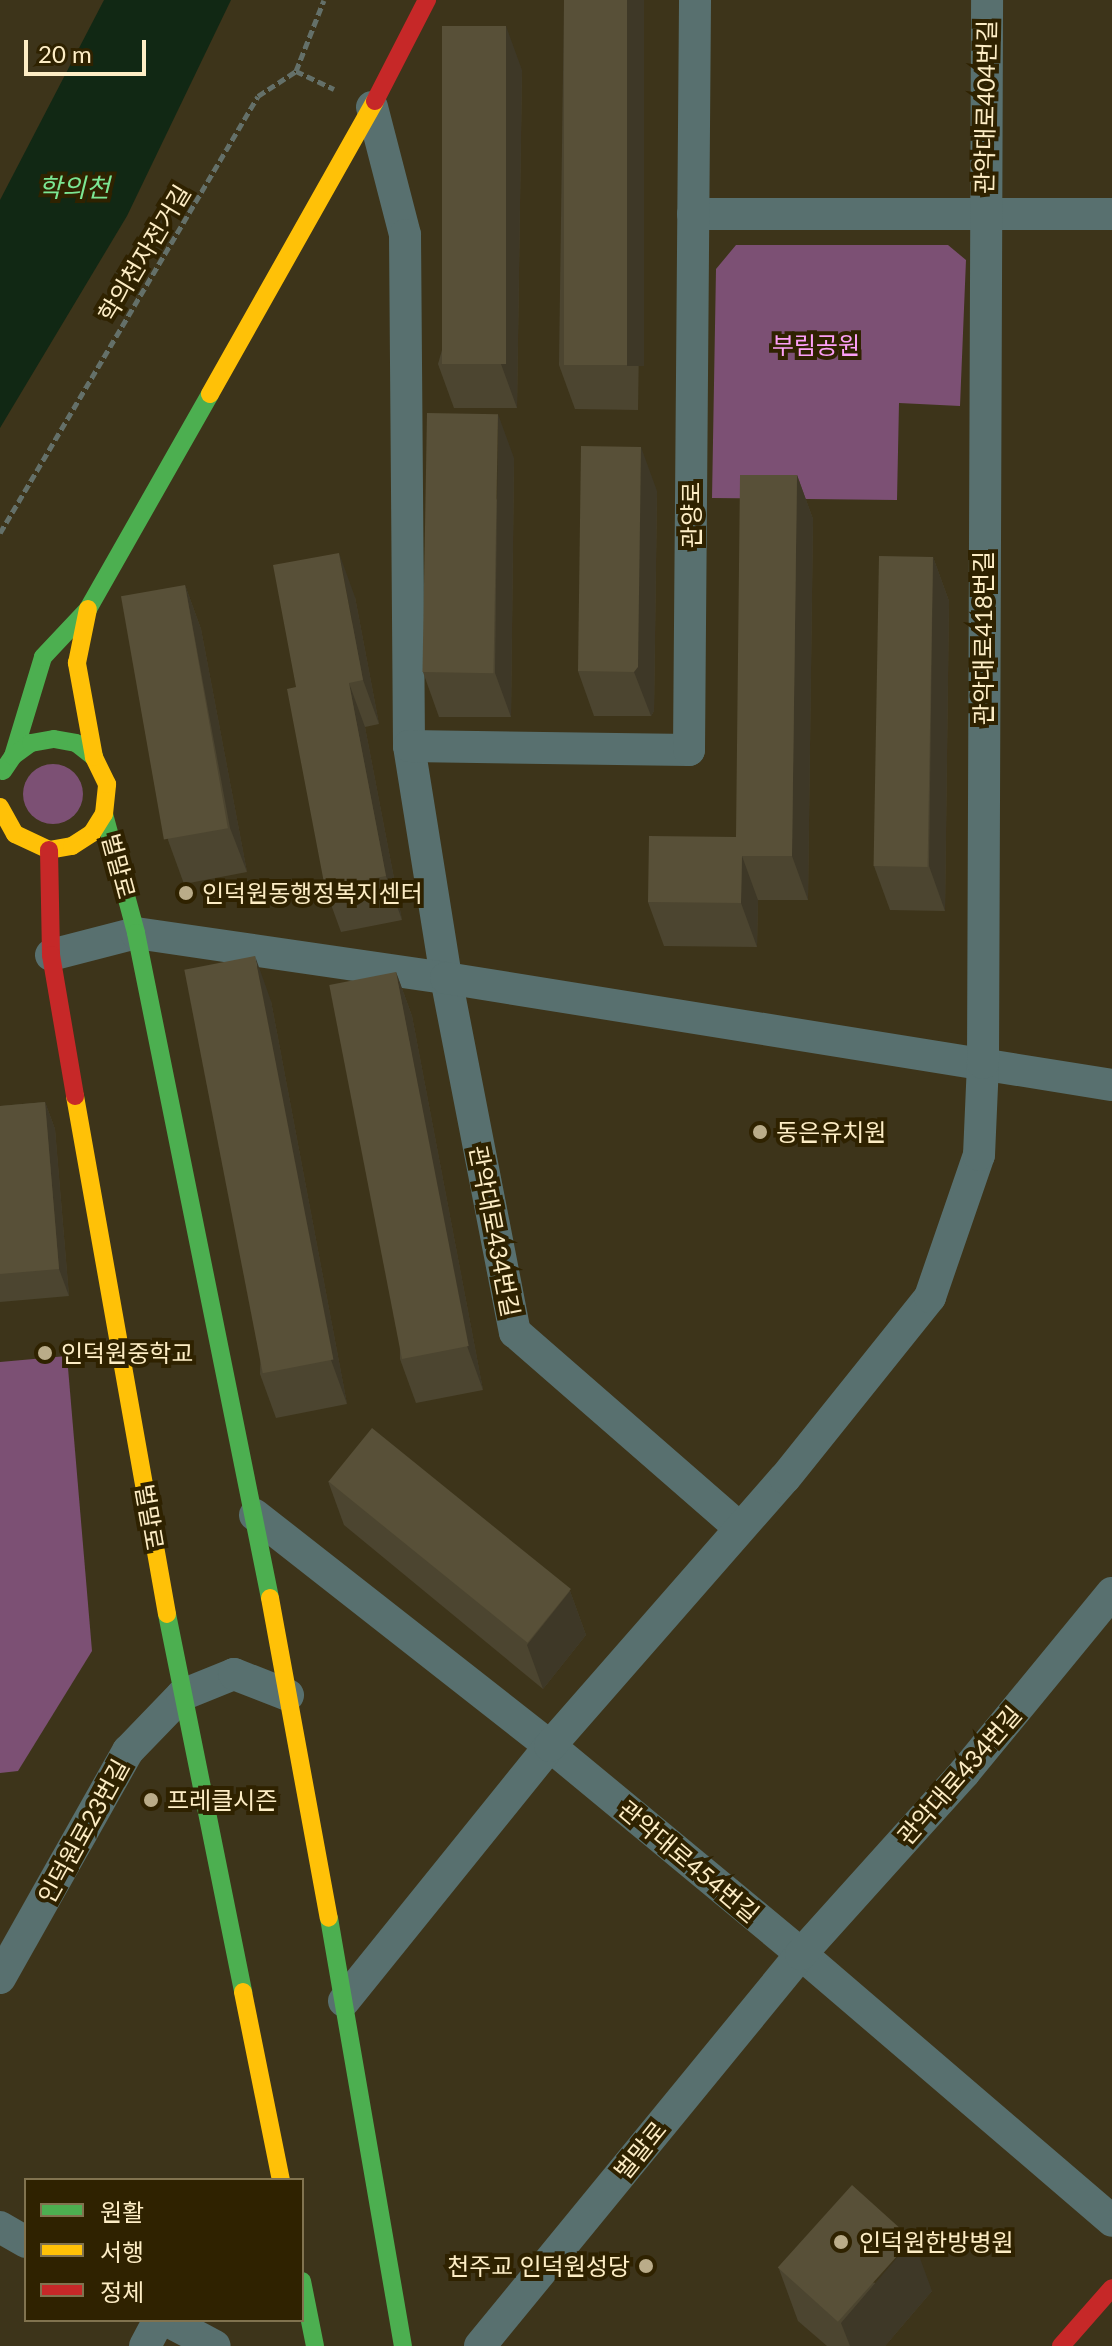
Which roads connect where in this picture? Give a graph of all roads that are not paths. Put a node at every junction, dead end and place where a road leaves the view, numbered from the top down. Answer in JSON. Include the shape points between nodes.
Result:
{"nodes":[{"id":1,"x":427,"y":0,"type":"edge"},
{"id":2,"x":695,"y":0,"type":"edge"},
{"id":3,"x":987,"y":0,"type":"edge"},
{"id":4,"x":372,"y":107,"type":"junction"},
{"id":5,"x":693,"y":214,"type":"junction"},
{"id":6,"x":984,"y":214,"type":"junction"},
{"id":7,"x":1112,"y":214,"type":"edge"},
{"id":8,"x":88,"y":609,"type":"junction"},
{"id":9,"x":409,"y":746,"type":"junction"},
{"id":10,"x":13,"y":756,"type":"junction"},
{"id":11,"x":94,"y":757,"type":"junction"},
{"id":12,"x":0,"y":781,"type":"edge"},
{"id":13,"x":0,"y":807,"type":"edge"},
{"id":14,"x":104,"y":814,"type":"junction"},
{"id":15,"x":7,"y":840,"type":"edge"},
{"id":16,"x":49,"y":850,"type":"junction"},
{"id":17,"x":136,"y":933,"type":"junction"},
{"id":18,"x":51,"y":955,"type":"junction"},
{"id":19,"x":446,"y":978,"type":"junction"},
{"id":20,"x":983,"y":1063,"type":"junction"},
{"id":21,"x":1112,"y":1085,"type":"edge"},
{"id":22,"x":255,"y":1515,"type":"junction"},
{"id":23,"x":740,"y":1528,"type":"junction"},
{"id":24,"x":1112,"y":1593,"type":"edge"},
{"id":25,"x":182,"y":1695,"type":"junction"},
{"id":26,"x":288,"y":1695,"type":"junction"},
{"id":27,"x":550,"y":1746,"type":"junction"},
{"id":28,"x":801,"y":1954,"type":"junction"},
{"id":29,"x":0,"y":1978,"type":"edge"},
{"id":30,"x":344,"y":2001,"type":"junction"},
{"id":31,"x":281,"y":2178,"type":"edge"},
{"id":32,"x":1112,"y":2221,"type":"edge"},
{"id":33,"x":0,"y":2227,"type":"edge"},
{"id":34,"x":24,"y":2241,"type":"edge"},
{"id":35,"x":1112,"y":2288,"type":"edge"},
{"id":36,"x":304,"y":2291,"type":"edge"},
{"id":37,"x":158,"y":2322,"type":"edge"},
{"id":38,"x":170,"y":2322,"type":"edge"},
{"id":39,"x":145,"y":2346,"type":"edge"},
{"id":40,"x":215,"y":2346,"type":"edge"},
{"id":41,"x":315,"y":2346,"type":"edge"},
{"id":42,"x":403,"y":2346,"type":"edge"},
{"id":43,"x":480,"y":2346,"type":"edge"},
{"id":44,"x":1061,"y":2346,"type":"edge"}],
"edges":[{"from":1,"to":4,"type":"street"},
{"from":2,"to":5,"type":"street","name":"관양로"},
{"from":3,"to":6,"type":"street","name":"관악대로404번길"},
{"from":4,"to":8,"type":"street"},
{"from":4,"to":9,"type":"street","via":[[405,235]]},
{"from":5,"to":6,"type":"street"},
{"from":5,"to":9,"type":"street","name":"관양로","via":[[689,750]]},
{"from":6,"to":7,"type":"street"},
{"from":6,"to":20,"type":"street","name":"관악대로418번길"},
{"from":8,"to":10,"type":"street","via":[[43,657]]},
{"from":8,"to":11,"type":"street","name":"벌말로","via":[[77,663]]},
{"from":9,"to":19,"type":"street"},
{"from":10,"to":11,"type":"street","via":[[31,743],[54,739],[76,743]]},
{"from":10,"to":12,"type":"street"},
{"from":11,"to":14,"type":"street","name":"벌말로","via":[[107,784]]},
{"from":13,"to":15,"type":"street"},
{"from":14,"to":16,"type":"street","via":[[92,833],[72,846]]},
{"from":14,"to":17,"type":"street","name":"벌말로"},
{"from":15,"to":16,"type":"street"},
{"from":16,"to":18,"type":"street","name":"벌말로"},
{"from":17,"to":18,"type":"street"},
{"from":17,"to":19,"type":"street"},
{"from":17,"to":22,"type":"street","name":"벌말로"},
{"from":18,"to":25,"type":"street","name":"벌말로"},
{"from":19,"to":20,"type":"street"},
{"from":19,"to":23,"type":"street","name":"관악대로434번길","via":[[515,1332]]},
{"from":20,"to":21,"type":"street"},
{"from":20,"to":23,"type":"street","via":[[979,1155],[930,1297]]},
{"from":22,"to":26,"type":"street","name":"벌말로"},
{"from":22,"to":27,"type":"street","name":"관악대로454번길"},
{"from":23,"to":27,"type":"street"},
{"from":24,"to":28,"type":"street","name":"관악대로434번길","via":[[964,1773]]},
{"from":25,"to":26,"type":"street","via":[[234,1674]]},
{"from":25,"to":29,"type":"street","name":"인덕원로23번길","via":[[128,1751]]},
{"from":25,"to":31,"type":"street","name":"벌말로"},
{"from":26,"to":30,"type":"street","name":"벌말로"},
{"from":27,"to":28,"type":"street","name":"관악대로454번길"},
{"from":27,"to":30,"type":"street"},
{"from":28,"to":32,"type":"street","name":"관악대로454번길"},
{"from":28,"to":43,"type":"street","name":"벌말로"},
{"from":30,"to":42,"type":"street","name":"벌말로"},
{"from":33,"to":34,"type":"street"},
{"from":35,"to":44,"type":"street"},
{"from":36,"to":41,"type":"street"},
{"from":37,"to":39,"type":"street"},
{"from":38,"to":40,"type":"street"}]}
